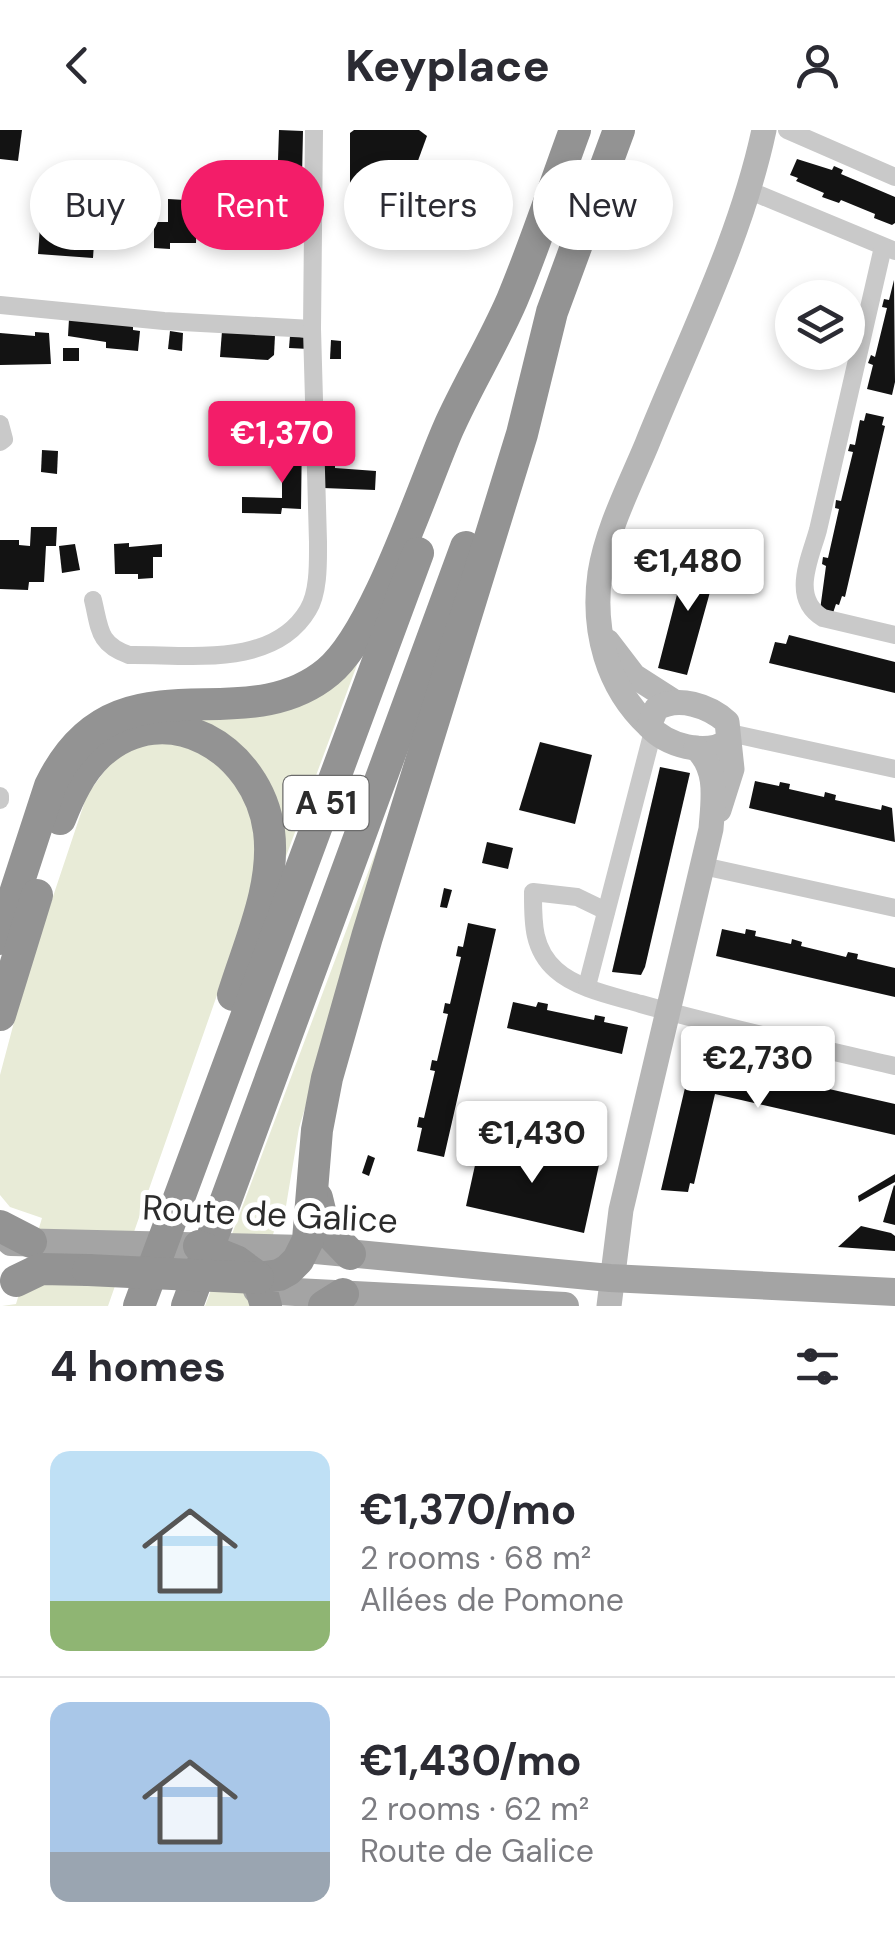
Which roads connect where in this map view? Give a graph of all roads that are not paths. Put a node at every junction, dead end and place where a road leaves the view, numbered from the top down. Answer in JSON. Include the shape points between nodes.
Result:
{"nodes":[{"id":1,"x":314,"y":130,"type":"edge"},
{"id":2,"x":574,"y":130,"type":"edge"},
{"id":3,"x":619,"y":130,"type":"edge"},
{"id":4,"x":764,"y":130,"type":"edge"},
{"id":5,"x":787,"y":130,"type":"edge"},
{"id":6,"x":895,"y":176,"type":"edge"},
{"id":7,"x":748,"y":190,"type":"junction"},
{"id":8,"x":889,"y":249,"type":"edge"},
{"id":9,"x":512,"y":300,"type":"junction"},
{"id":10,"x":0,"y":306,"type":"edge"},
{"id":11,"x":552,"y":312,"type":"junction"},
{"id":12,"x":312,"y":329,"type":"junction"},
{"id":13,"x":0,"y":424,"type":"edge"},
{"id":14,"x":0,"y":442,"type":"edge"},
{"id":15,"x":93,"y":600,"type":"dead end"},
{"id":16,"x":598,"y":630,"type":"junction"},
{"id":17,"x":895,"y":634,"type":"edge"},
{"id":18,"x":673,"y":701,"type":"junction"},
{"id":19,"x":651,"y":729,"type":"junction"},
{"id":20,"x":729,"y":737,"type":"junction"},
{"id":21,"x":696,"y":748,"type":"junction"},
{"id":22,"x":895,"y":769,"type":"edge"},
{"id":23,"x":711,"y":830,"type":"junction"},
{"id":24,"x":702,"y":866,"type":"junction"},
{"id":25,"x":895,"y":908,"type":"edge"},
{"id":26,"x":606,"y":911,"type":"junction"},
{"id":27,"x":0,"y":939,"type":"edge"},
{"id":28,"x":587,"y":986,"type":"junction"},
{"id":29,"x":667,"y":1011,"type":"junction"},
{"id":30,"x":0,"y":1015,"type":"edge"},
{"id":31,"x":895,"y":1066,"type":"edge"},
{"id":32,"x":312,"y":1174,"type":"junction"},
{"id":33,"x":0,"y":1226,"type":"edge"},
{"id":34,"x":15,"y":1242,"type":"edge"},
{"id":35,"x":199,"y":1246,"type":"junction"},
{"id":36,"x":305,"y":1250,"type":"junction"},
{"id":37,"x":350,"y":1254,"type":"junction"},
{"id":38,"x":8,"y":1282,"type":"edge"},
{"id":39,"x":261,"y":1291,"type":"edge"},
{"id":40,"x":610,"y":1292,"type":"edge"},
{"id":41,"x":895,"y":1292,"type":"edge"},
{"id":42,"x":333,"y":1300,"type":"edge"},
{"id":43,"x":138,"y":1306,"type":"edge"},
{"id":44,"x":186,"y":1306,"type":"edge"},
{"id":45,"x":566,"y":1306,"type":"edge"}],
"edges":[{"from":1,"to":12,"type":"street"},
{"from":2,"to":9,"type":"highway"},
{"from":3,"to":11,"type":"highway"},
{"from":4,"to":7,"type":"street"},
{"from":5,"to":6,"type":"street"},
{"from":7,"to":8,"type":"street"},
{"from":7,"to":16,"type":"street","via":[[617,518],[600,572]]},
{"from":8,"to":17,"type":"street","via":[[804,593],[823,618]]},
{"from":9,"to":27,"type":"highway","via":[[343,657],[314,682],[282,695],[152,706],[86,737],[50,786]]},
{"from":9,"to":43,"type":"highway","number":"A 51"},
{"from":10,"to":12,"type":"street"},
{"from":11,"to":32,"type":"highway","via":[[522,434],[367,936],[328,1078]]},
{"from":11,"to":44,"type":"highway","number":"A 51"},
{"from":12,"to":15,"type":"street","via":[[318,542],[310,608],[286,637],[263,649],[128,655],[102,639]]},
{"from":13,"to":14,"type":"street"},
{"from":16,"to":18,"type":"street","via":[[634,676]]},
{"from":16,"to":19,"type":"street","via":[[619,691]]},
{"from":18,"to":19,"type":"street","via":[[656,709]]},
{"from":18,"to":20,"type":"street","via":[[712,712],[727,722]]},
{"from":19,"to":21,"type":"street"},
{"from":19,"to":26,"type":"street"},
{"from":20,"to":21,"type":"street","via":[[713,748]]},
{"from":20,"to":22,"type":"street"},
{"from":20,"to":23,"type":"street","via":[[731,780]]},
{"from":21,"to":23,"type":"street","via":[[712,772]]},
{"from":23,"to":24,"type":"street"},
{"from":24,"to":25,"type":"street"},
{"from":24,"to":29,"type":"street"},
{"from":26,"to":28,"type":"street"},
{"from":26,"to":28,"type":"street","via":[[578,898],[533,892],[542,954],[566,978]]},
{"from":28,"to":29,"type":"street"},
{"from":29,"to":31,"type":"street"},
{"from":29,"to":40,"type":"street","via":[[621,1210]]},
{"from":30,"to":43,"type":"highway","via":[[58,822],[100,754],[131,736],[171,731],[208,740],[236,759],[265,810],[269,876]]},
{"from":32,"to":36,"type":"highway"},
{"from":32,"to":37,"type":"highway","via":[[324,1227]]},
{"from":33,"to":34,"type":"highway"},
{"from":34,"to":35,"type":"main road","name":"Route de Galice"},
{"from":35,"to":36,"type":"main road","name":"Route de Galice"},
{"from":35,"to":39,"type":"highway","bridge":true,"via":[[236,1262]]},
{"from":36,"to":37,"type":"main road","name":"Route de Galice"},
{"from":36,"to":39,"type":"highway"},
{"from":37,"to":40,"type":"main road","name":"Route de Galice"},
{"from":38,"to":39,"type":"highway","bridge":true,"via":[[41,1269]]},
{"from":39,"to":42,"type":"main road"},
{"from":40,"to":41,"type":"main road","name":"Route de Galice"},
{"from":42,"to":45,"type":"main road"}]}
